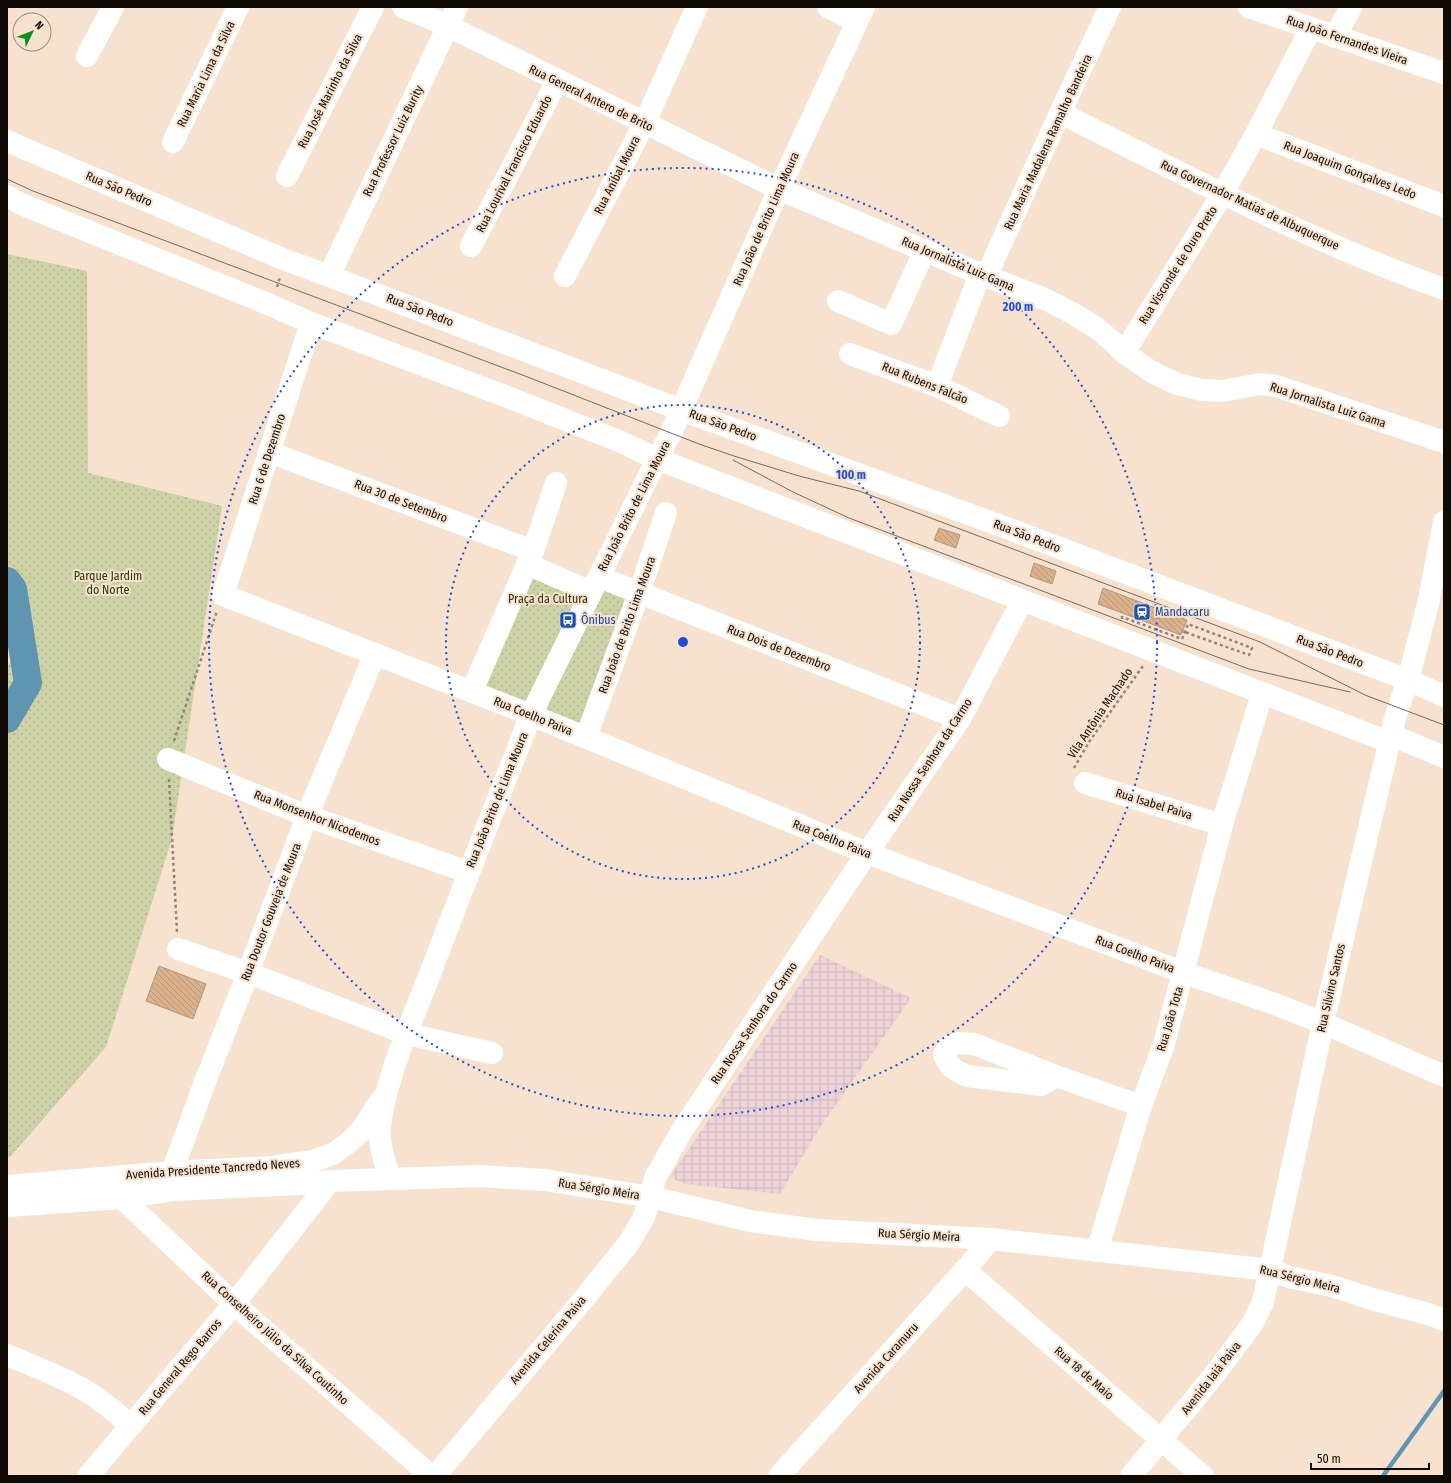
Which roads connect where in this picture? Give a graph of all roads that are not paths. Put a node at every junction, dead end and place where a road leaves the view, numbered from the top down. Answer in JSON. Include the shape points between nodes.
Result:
{"nodes":[{"id":1,"x":114,"y":7,"type":"edge"},
{"id":2,"x":238,"y":7,"type":"edge"},
{"id":3,"x":373,"y":7,"type":"edge"},
{"id":4,"x":403,"y":7,"type":"edge"},
{"id":5,"x":457,"y":7,"type":"edge"},
{"id":6,"x":697,"y":7,"type":"edge"},
{"id":7,"x":828,"y":7,"type":"edge"},
{"id":8,"x":1110,"y":7,"type":"edge"},
{"id":9,"x":1249,"y":7,"type":"edge"},
{"id":10,"x":1351,"y":7,"type":"edge"},
{"id":11,"x":860,"y":14,"type":"edge"},
{"id":12,"x":448,"y":26,"type":"junction"},
{"id":13,"x":1311,"y":28,"type":"junction"},
{"id":14,"x":1335,"y":37,"type":"junction"},
{"id":15,"x":87,"y":56,"type":"dead end"},
{"id":16,"x":1444,"y":73,"type":"edge"},
{"id":17,"x":557,"y":81,"type":"junction"},
{"id":18,"x":1060,"y":113,"type":"junction"},
{"id":19,"x":644,"y":124,"type":"junction"},
{"id":20,"x":1256,"y":134,"type":"junction"},
{"id":21,"x":7,"y":141,"type":"edge"},
{"id":22,"x":173,"y":142,"type":"dead end"},
{"id":23,"x":287,"y":176,"type":"dead end"},
{"id":24,"x":779,"y":189,"type":"junction"},
{"id":25,"x":1223,"y":193,"type":"junction"},
{"id":26,"x":7,"y":196,"type":"edge"},
{"id":27,"x":1444,"y":206,"type":"edge"},
{"id":28,"x":471,"y":246,"type":"dead end"},
{"id":29,"x":925,"y":250,"type":"junction"},
{"id":30,"x":983,"y":275,"type":"junction"},
{"id":31,"x":329,"y":276,"type":"junction"},
{"id":32,"x":565,"y":276,"type":"dead end"},
{"id":33,"x":1444,"y":290,"type":"edge"},
{"id":34,"x":838,"y":301,"type":"dead end"},
{"id":35,"x":311,"y":323,"type":"junction"},
{"id":36,"x":1124,"y":353,"type":"junction"},
{"id":37,"x":850,"y":354,"type":"dead end"},
{"id":38,"x":938,"y":386,"type":"junction"},
{"id":39,"x":681,"y":410,"type":"junction"},
{"id":40,"x":999,"y":416,"type":"dead end"},
{"id":41,"x":671,"y":433,"type":"joint"},
{"id":42,"x":1444,"y":442,"type":"edge"},
{"id":43,"x":270,"y":452,"type":"junction"},
{"id":44,"x":657,"y":459,"type":"junction"},
{"id":45,"x":556,"y":483,"type":"dead end"},
{"id":46,"x":666,"y":513,"type":"dead end"},
{"id":47,"x":1444,"y":522,"type":"edge"},
{"id":48,"x":530,"y":558,"type":"junction"},
{"id":49,"x":595,"y":584,"type":"junction"},
{"id":50,"x":639,"y":593,"type":"junction"},
{"id":51,"x":223,"y":595,"type":"joint"},
{"id":52,"x":1022,"y":601,"type":"junction"},
{"id":53,"x":374,"y":654,"type":"junction"},
{"id":54,"x":1408,"y":680,"type":"junction"},
{"id":55,"x":472,"y":691,"type":"junction"},
{"id":56,"x":1262,"y":694,"type":"junction"},
{"id":57,"x":1444,"y":696,"type":"edge"},
{"id":58,"x":531,"y":714,"type":"junction"},
{"id":59,"x":960,"y":719,"type":"junction"},
{"id":60,"x":586,"y":737,"type":"junction"},
{"id":61,"x":1390,"y":738,"type":"junction"},
{"id":62,"x":1444,"y":757,"type":"edge"},
{"id":63,"x":168,"y":759,"type":"dead end"},
{"id":64,"x":1085,"y":783,"type":"road end"},
{"id":65,"x":307,"y":816,"type":"junction"},
{"id":66,"x":1222,"y":825,"type":"junction"},
{"id":67,"x":867,"y":853,"type":"junction"},
{"id":68,"x":468,"y":872,"type":"junction"},
{"id":69,"x":178,"y":949,"type":"dead end"},
{"id":70,"x":1182,"y":972,"type":"junction"},
{"id":71,"x":248,"y":973,"type":"junction"},
{"id":72,"x":1323,"y":1023,"type":"junction"},
{"id":73,"x":407,"y":1034,"type":"junction"},
{"id":74,"x":492,"y":1053,"type":"dead end"},
{"id":75,"x":1056,"y":1076,"type":"dead end"},
{"id":76,"x":1444,"y":1076,"type":"edge"},
{"id":77,"x":387,"y":1090,"type":"junction"},
{"id":78,"x":1141,"y":1106,"type":"junction"},
{"id":79,"x":172,"y":1172,"type":"junction"},
{"id":80,"x":390,"y":1179,"type":"junction"},
{"id":81,"x":330,"y":1181,"type":"junction"},
{"id":82,"x":7,"y":1186,"type":"edge"},
{"id":83,"x":122,"y":1198,"type":"junction"},
{"id":84,"x":651,"y":1198,"type":"junction"},
{"id":85,"x":7,"y":1206,"type":"edge"},
{"id":86,"x":991,"y":1239,"type":"junction"},
{"id":87,"x":1097,"y":1251,"type":"junction"},
{"id":88,"x":965,"y":1270,"type":"junction"},
{"id":89,"x":1271,"y":1270,"type":"junction"},
{"id":90,"x":234,"y":1304,"type":"junction"},
{"id":91,"x":1444,"y":1320,"type":"edge"},
{"id":92,"x":7,"y":1355,"type":"edge"},
{"id":93,"x":130,"y":1426,"type":"junction"},
{"id":94,"x":1162,"y":1439,"type":"junction"},
{"id":95,"x":88,"y":1476,"type":"edge"},
{"id":96,"x":431,"y":1476,"type":"edge"},
{"id":97,"x":435,"y":1476,"type":"edge"},
{"id":98,"x":779,"y":1476,"type":"edge"},
{"id":99,"x":1131,"y":1476,"type":"edge"},
{"id":100,"x":1203,"y":1476,"type":"edge"}],
"edges":[{"from":1,"to":15,"type":"street"},
{"from":2,"to":22,"type":"street","name":"Rua Maria Lima da Silva"},
{"from":3,"to":23,"type":"street","name":"Rua José Marinho da Silva"},
{"from":4,"to":12,"type":"street","name":"Rua General Antero de Brito"},
{"from":5,"to":12,"type":"street","name":"Rua Professor Luiz Burity"},
{"from":6,"to":19,"type":"street","name":"Rua Aníbal Moura"},
{"from":7,"to":11,"type":"street"},
{"from":8,"to":18,"type":"street","name":"Rua Maria Madalena Ramalho Bandeira"},
{"from":9,"to":13,"type":"street","name":"Rua João Fernandes Vieira"},
{"from":10,"to":14,"type":"street"},
{"from":11,"to":24,"type":"street","name":"Rua João de Brito Lima Moura"},
{"from":12,"to":17,"type":"street","name":"Rua General Antero de Brito"},
{"from":12,"to":31,"type":"street","name":"Rua Professor Luiz Burity"},
{"from":13,"to":14,"type":"street","name":"Rua João Fernandes Vieira"},
{"from":13,"to":20,"type":"street","name":"Rua Visconde de Ouro Preto"},
{"from":14,"to":16,"type":"street","name":"Rua João Fernandes Vieira"},
{"from":17,"to":19,"type":"street","name":"Rua General Antero de Brito"},
{"from":17,"to":28,"type":"street","name":"Rua Lourival Francisco Eduardo"},
{"from":18,"to":25,"type":"street","name":"Rua Governador Matias de Albuquerque"},
{"from":18,"to":30,"type":"street","name":"Rua Maria Madalena Ramalho Bandeira"},
{"from":19,"to":24,"type":"street","name":"Rua General Antero de Brito"},
{"from":19,"to":32,"type":"street","name":"Rua Aníbal Moura"},
{"from":20,"to":25,"type":"street","name":"Rua Visconde de Ouro Preto"},
{"from":20,"to":27,"type":"street","name":"Rua Joaquim Gonçalves Ledo"},
{"from":21,"to":31,"type":"street","name":"Rua São Pedro","via":[[283,259]]},
{"from":24,"to":29,"type":"street","name":"Rua Jornalista Luiz Gama"},
{"from":24,"to":39,"type":"street","name":"Rua João de Brito Lima Moura"},
{"from":25,"to":33,"type":"street","name":"Rua Governador Matias de Albuquerque","via":[[1361,258]]},
{"from":25,"to":36,"type":"street","name":"Rua Visconde de Ouro Preto"},
{"from":26,"to":35,"type":"street"},
{"from":29,"to":30,"type":"street","name":"Rua Jornalista Luiz Gama"},
{"from":29,"to":34,"type":"street","via":[[891,324]]},
{"from":30,"to":36,"type":"street","name":"Rua Jornalista Luiz Gama","via":[[1045,299],[1072,313],[1095,327]]},
{"from":30,"to":38,"type":"street","name":"Rua Maria Madalena Ramalho Bandeira"},
{"from":31,"to":39,"type":"street","name":"Rua São Pedro"},
{"from":35,"to":43,"type":"street","name":"Rua 6 de Dezembro"},
{"from":35,"to":44,"type":"street","via":[[505,396],[619,441]]},
{"from":36,"to":42,"type":"street","name":"Rua Jornalista Luiz Gama","via":[[1152,372],[1178,384],[1202,390],[1222,391],[1260,384],[1273,385]]},
{"from":37,"to":38,"type":"street","name":"Rua Rubens Falcão"},
{"from":38,"to":40,"type":"street","name":"Rua Rubens Falcão"},
{"from":39,"to":41,"type":"street","name":"Rua João de Brito Lima Moura"},
{"from":39,"to":54,"type":"street","name":"Rua São Pedro","via":[[996,524]]},
{"from":41,"to":44,"type":"street","name":"Rua João Brito de Lima Moura"},
{"from":43,"to":48,"type":"street","name":"Rua 30 de Setembro"},
{"from":43,"to":51,"type":"street","name":"Rua 6 de Dezembro"},
{"from":44,"to":49,"type":"street","name":"Rua João Brito de Lima Moura"},
{"from":44,"to":52,"type":"street"},
{"from":45,"to":48,"type":"street"},
{"from":46,"to":50,"type":"street","name":"Rua João de Brito Lima Moura"},
{"from":47,"to":54,"type":"street","name":"Rua Silvino Santos","via":[[1428,604]]},
{"from":48,"to":49,"type":"street","name":"Rua 30 de Setembro"},
{"from":48,"to":55,"type":"street"},
{"from":49,"to":50,"type":"street","name":"Rua Dois de Dezembro"},
{"from":49,"to":58,"type":"street","name":"Rua João Brito de Lima Moura"},
{"from":50,"to":59,"type":"street","name":"Rua Dois de Dezembro"},
{"from":50,"to":60,"type":"street","name":"Rua João de Brito Lima Moura"},
{"from":51,"to":53,"type":"street","name":"Rua Coelho Paiva"},
{"from":52,"to":56,"type":"street"},
{"from":52,"to":59,"type":"street","name":"Rua Nossa Senhora da Carmo"},
{"from":53,"to":55,"type":"street","name":"Rua Coelho Paiva"},
{"from":53,"to":65,"type":"street","name":"Rua Doutor Gouveia de Moura"},
{"from":54,"to":57,"type":"street","name":"Rua São Pedro"},
{"from":54,"to":61,"type":"street","name":"Rua Silvino Santos"},
{"from":55,"to":58,"type":"street","name":"Rua Coelho Paiva"},
{"from":56,"to":61,"type":"street"},
{"from":56,"to":66,"type":"street","name":"Rua João Tota"},
{"from":58,"to":60,"type":"street","name":"Rua Coelho Paiva"},
{"from":58,"to":68,"type":"street","name":"Rua João Brito de Lima Moura"},
{"from":59,"to":67,"type":"street","name":"Rua Nossa Senhora da Carmo"},
{"from":60,"to":67,"type":"street","name":"Rua Coelho Paiva"},
{"from":61,"to":62,"type":"street"},
{"from":61,"to":72,"type":"street","name":"Rua Silvino Santos"},
{"from":63,"to":65,"type":"street","name":"Rua Monsenhor Nicodemos"},
{"from":64,"to":66,"type":"street","name":"Rua Isabel Paiva"},
{"from":65,"to":68,"type":"street","name":"Rua Monsenhor Nicodemos"},
{"from":65,"to":71,"type":"street","name":"Rua Doutor Gouveia de Moura"},
{"from":66,"to":70,"type":"street","name":"Rua João Tota"},
{"from":67,"to":70,"type":"street","name":"Rua Coelho Paiva"},
{"from":67,"to":84,"type":"street","name":"Rua Nossa Senhora do Carmo","via":[[681,1132],[655,1178]]},
{"from":68,"to":73,"type":"street","name":"Rua João Brito de Lima Moura"},
{"from":69,"to":71,"type":"street"},
{"from":70,"to":72,"type":"street","name":"Rua Coelho Paiva"},
{"from":70,"to":78,"type":"street","name":"Rua João Tota","via":[[1164,1044]]},
{"from":71,"to":73,"type":"street"},
{"from":71,"to":79,"type":"street","name":"Rua Doutor Gouveia de Moura"},
{"from":72,"to":76,"type":"street","name":"Rua Coelho Paiva"},
{"from":72,"to":89,"type":"street","name":"Rua Silvino Santos"},
{"from":73,"to":74,"type":"street"},
{"from":73,"to":77,"type":"street","name":"Rua João Brito de Lima Moura"},
{"from":75,"to":78,"type":"street"},
{"from":77,"to":79,"type":"street","name":"Avenida Presidente Tancredo Neves","via":[[360,1132],[332,1154],[313,1161],[272,1167]]},
{"from":77,"to":80,"type":"street","via":[[380,1126],[380,1141]]},
{"from":78,"to":87,"type":"street","name":"Rua João Tota"},
{"from":79,"to":82,"type":"street","name":"Avenida Presidente Tancredo Neves"},
{"from":80,"to":81,"type":"street","name":"Avenida Presidente Tancredo Neves"},
{"from":80,"to":84,"type":"street","name":"Rua Sérgio Meira","via":[[479,1176],[546,1180]]},
{"from":81,"to":83,"type":"street","name":"Avenida Presidente Tancredo Neves","via":[[174,1190]]},
{"from":81,"to":90,"type":"street","name":"Rua General Rego Barros"},
{"from":83,"to":85,"type":"street","name":"Avenida Presidente Tancredo Neves"},
{"from":83,"to":90,"type":"street","name":"Rua Conselheiro Júlio da Silva Coutinho"},
{"from":84,"to":86,"type":"street","name":"Rua Sérgio Meira","via":[[750,1221],[817,1230]]},
{"from":84,"to":97,"type":"street","name":"Avenida Celerina Paiva","via":[[643,1219],[629,1243]]},
{"from":86,"to":87,"type":"street","name":"Rua Sérgio Meira"},
{"from":86,"to":88,"type":"street","name":"Avenida Caramuru"},
{"from":87,"to":89,"type":"street","name":"Rua Sérgio Meira"},
{"from":88,"to":94,"type":"street","name":"Rua 18 de Maio"},
{"from":88,"to":98,"type":"street","name":"Avenida Caramuru"},
{"from":89,"to":91,"type":"street","name":"Rua Sérgio Meira"},
{"from":89,"to":94,"type":"street","name":"Avenida Iaiá Paiva","via":[[1263,1302],[1253,1323]]},
{"from":90,"to":93,"type":"street","name":"Rua General Rego Barros"},
{"from":90,"to":96,"type":"street","name":"Rua Conselheiro Júlio da Silva Coutinho"},
{"from":92,"to":93,"type":"street","via":[[93,1396],[114,1410]]},
{"from":93,"to":95,"type":"street","name":"Rua General Rego Barros"},
{"from":94,"to":99,"type":"street","name":"Avenida Iaiá Paiva"},
{"from":94,"to":100,"type":"street","name":"Rua 18 de Maio"}]}
